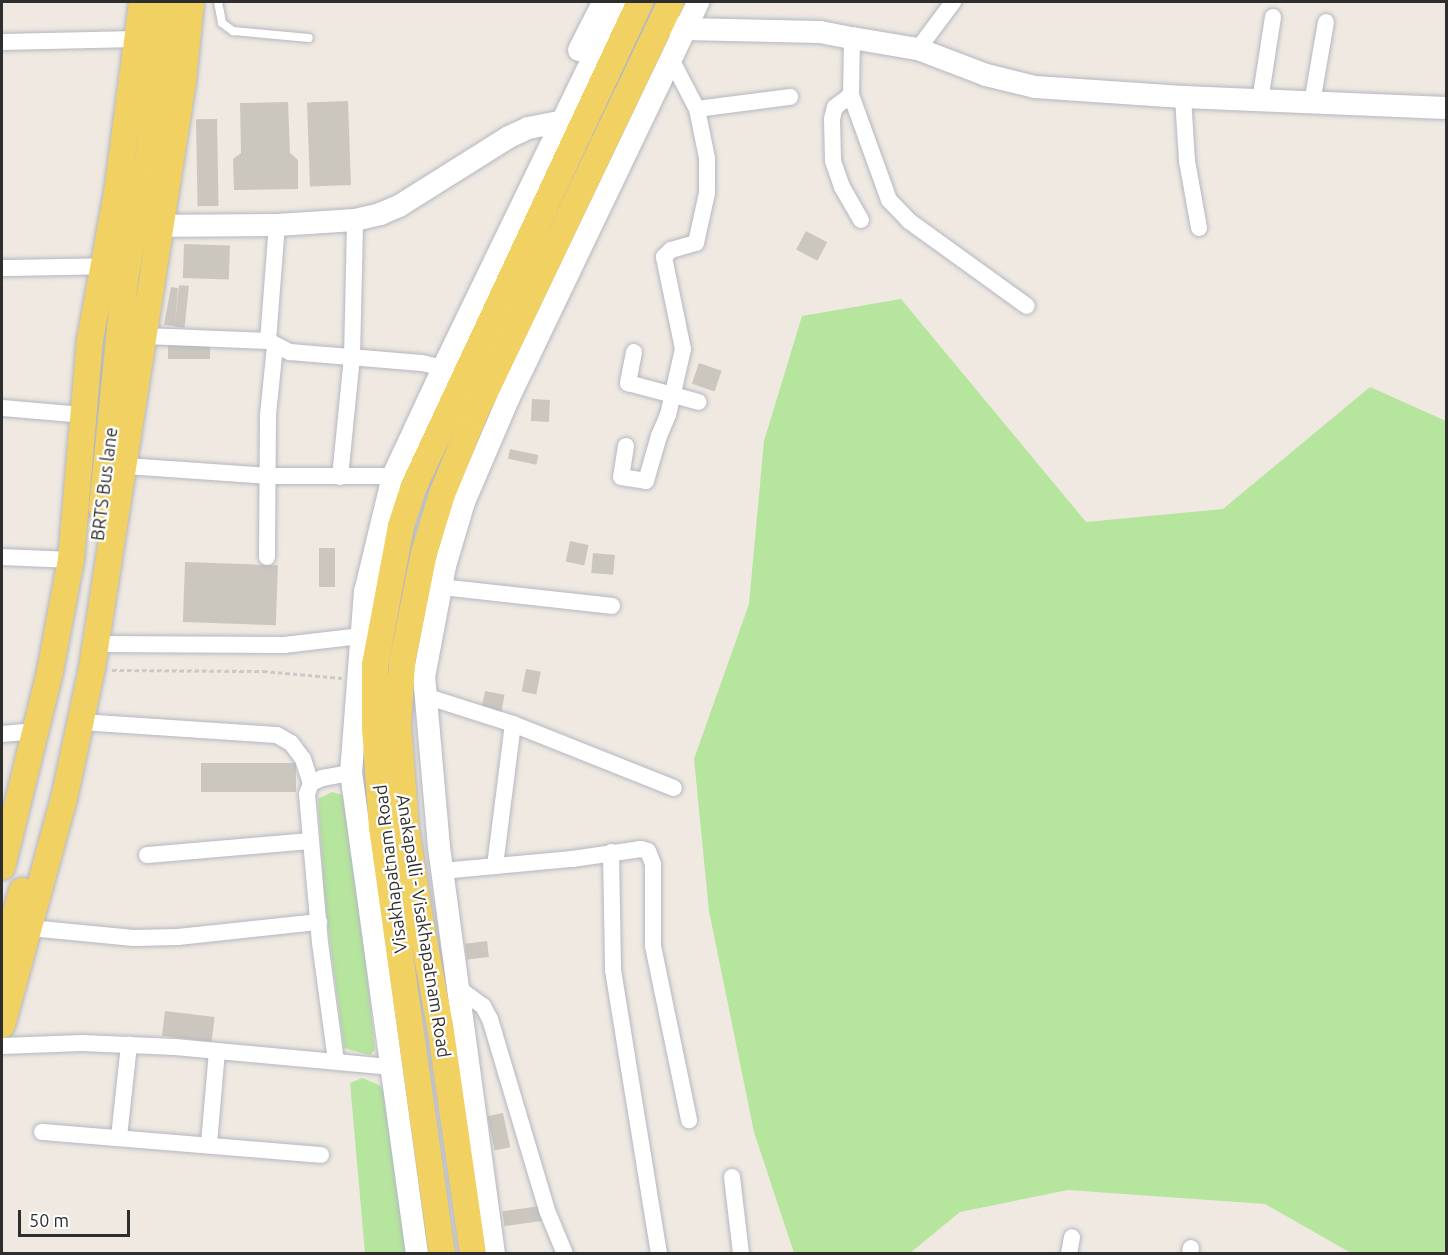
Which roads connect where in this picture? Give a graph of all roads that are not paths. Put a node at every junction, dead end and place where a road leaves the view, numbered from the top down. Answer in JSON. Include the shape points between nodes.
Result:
{"nodes":[{"id":1,"x":142,"y":2,"type":"edge"},
{"id":2,"x":167,"y":2,"type":"edge"},
{"id":3,"x":191,"y":2,"type":"edge"},
{"id":4,"x":218,"y":2,"type":"edge"},
{"id":5,"x":698,"y":2,"type":"edge"},
{"id":6,"x":952,"y":2,"type":"edge"},
{"id":7,"x":628,"y":6,"type":"edge"},
{"id":8,"x":1273,"y":17,"type":"dead end"},
{"id":9,"x":673,"y":18,"type":"edge"},
{"id":10,"x":1326,"y":22,"type":"dead end"},
{"id":11,"x":309,"y":38,"type":"dead end"},
{"id":12,"x":852,"y":38,"type":"junction"},
{"id":13,"x":137,"y":39,"type":"junction"},
{"id":14,"x":2,"y":42,"type":"edge"},
{"id":15,"x":918,"y":49,"type":"junction"},
{"id":16,"x":672,"y":61,"type":"junction"},
{"id":17,"x":851,"y":95,"type":"junction"},
{"id":18,"x":789,"y":97,"type":"dead end"},
{"id":19,"x":1183,"y":98,"type":"junction"},
{"id":20,"x":1260,"y":101,"type":"junction"},
{"id":21,"x":1312,"y":103,"type":"junction"},
{"id":22,"x":1446,"y":108,"type":"edge"},
{"id":23,"x":697,"y":109,"type":"junction"},
{"id":24,"x":551,"y":124,"type":"junction"},
{"id":25,"x":355,"y":220,"type":"junction"},
{"id":26,"x":861,"y":220,"type":"dead end"},
{"id":27,"x":277,"y":225,"type":"junction"},
{"id":28,"x":111,"y":226,"type":"junction"},
{"id":29,"x":148,"y":226,"type":"junction"},
{"id":30,"x":1199,"y":228,"type":"dead end"},
{"id":31,"x":102,"y":266,"type":"junction"},
{"id":32,"x":128,"y":266,"type":"junction"},
{"id":33,"x":2,"y":268,"type":"edge"},
{"id":34,"x":1027,"y":306,"type":"dead end"},
{"id":35,"x":145,"y":336,"type":"junction"},
{"id":36,"x":271,"y":344,"type":"junction"},
{"id":37,"x":634,"y":352,"type":"dead end"},
{"id":38,"x":352,"y":357,"type":"junction"},
{"id":39,"x":443,"y":368,"type":"junction"},
{"id":40,"x":673,"y":395,"type":"junction"},
{"id":41,"x":699,"y":402,"type":"dead end"},
{"id":42,"x":2,"y":408,"type":"edge"},
{"id":43,"x":83,"y":415,"type":"junction"},
{"id":44,"x":626,"y":446,"type":"dead end"},
{"id":45,"x":126,"y":466,"type":"junction"},
{"id":46,"x":266,"y":476,"type":"junction"},
{"id":47,"x":340,"y":477,"type":"junction"},
{"id":48,"x":403,"y":481,"type":"junction"},
{"id":49,"x":453,"y":498,"type":"junction"},
{"id":50,"x":2,"y":557,"type":"edge"},
{"id":51,"x":267,"y":557,"type":"dead end"},
{"id":52,"x":71,"y":560,"type":"junction"},
{"id":53,"x":441,"y":586,"type":"junction"},
{"id":54,"x":612,"y":606,"type":"dead end"},
{"id":55,"x":361,"y":636,"type":"junction"},
{"id":56,"x":94,"y":656,"type":"junction"},
{"id":57,"x":425,"y":696,"type":"junction"},
{"id":58,"x":81,"y":722,"type":"junction"},
{"id":59,"x":513,"y":724,"type":"junction"},
{"id":60,"x":36,"y":731,"type":"junction"},
{"id":61,"x":2,"y":734,"type":"edge"},
{"id":62,"x":351,"y":773,"type":"junction"},
{"id":63,"x":311,"y":783,"type":"junction"},
{"id":64,"x":674,"y":788,"type":"dead end"},
{"id":65,"x":310,"y":841,"type":"junction"},
{"id":66,"x":611,"y":852,"type":"junction"},
{"id":67,"x":147,"y":855,"type":"dead end"},
{"id":68,"x":495,"y":866,"type":"junction"},
{"id":69,"x":2,"y":867,"type":"edge"},
{"id":70,"x":442,"y":871,"type":"junction"},
{"id":71,"x":319,"y":922,"type":"junction"},
{"id":72,"x":30,"y":928,"type":"junction"},
{"id":73,"x":2,"y":960,"type":"edge"},
{"id":74,"x":458,"y":988,"type":"junction"},
{"id":75,"x":2,"y":1025,"type":"edge"},
{"id":76,"x":129,"y":1045,"type":"junction"},
{"id":77,"x":2,"y":1046,"type":"edge"},
{"id":78,"x":217,"y":1051,"type":"junction"},
{"id":79,"x":336,"y":1061,"type":"junction"},
{"id":80,"x":392,"y":1067,"type":"junction"},
{"id":81,"x":689,"y":1120,"type":"dead end"},
{"id":82,"x":42,"y":1132,"type":"dead end"},
{"id":83,"x":119,"y":1137,"type":"junction"},
{"id":84,"x":209,"y":1144,"type":"junction"},
{"id":85,"x":321,"y":1155,"type":"dead end"},
{"id":86,"x":732,"y":1177,"type":"dead end"},
{"id":87,"x":417,"y":1254,"type":"edge"},
{"id":88,"x":442,"y":1254,"type":"edge"},
{"id":89,"x":473,"y":1254,"type":"edge"},
{"id":90,"x":494,"y":1254,"type":"edge"},
{"id":91,"x":565,"y":1254,"type":"edge"},
{"id":92,"x":659,"y":1254,"type":"edge"},
{"id":93,"x":741,"y":1254,"type":"edge"}],
"edges":[{"from":1,"to":13,"type":"main road"},
{"from":2,"to":29,"type":"main road","name":"BRTS Bus lane","via":[[148,158]]},
{"from":3,"to":29,"type":"main road","via":[[183,81]]},
{"from":4,"to":11,"type":"lane","via":[[222,23],[233,31]]},
{"from":5,"to":9,"type":"street"},
{"from":6,"to":15,"type":"street"},
{"from":7,"to":9,"type":"street"},
{"from":7,"to":24,"type":"street"},
{"from":7,"to":48,"type":"main road","name":"Visakhapatnam Road"},
{"from":8,"to":20,"type":"street"},
{"from":9,"to":12,"type":"street"},
{"from":9,"to":16,"type":"street"},
{"from":9,"to":49,"type":"main road","name":"Anakapalli - Visakhapatnam Road","via":[[475,413]]},
{"from":10,"to":21,"type":"street"},
{"from":12,"to":15,"type":"street"},
{"from":12,"to":17,"type":"street"},
{"from":13,"to":14,"type":"street"},
{"from":13,"to":28,"type":"main road"},
{"from":15,"to":19,"type":"street","via":[[986,75],[1035,87]]},
{"from":16,"to":23,"type":"street"},
{"from":16,"to":49,"type":"street","via":[[514,386]]},
{"from":17,"to":26,"type":"street","via":[[835,107],[831,119],[832,153],[842,187]]},
{"from":17,"to":34,"type":"street","via":[[881,184],[897,211]]},
{"from":18,"to":23,"type":"street"},
{"from":19,"to":20,"type":"street"},
{"from":19,"to":30,"type":"street"},
{"from":20,"to":21,"type":"street"},
{"from":21,"to":22,"type":"street"},
{"from":23,"to":40,"type":"street","via":[[708,185],[698,236],[696,243],[671,250],[664,257],[684,342]]},
{"from":24,"to":25,"type":"street","via":[[510,137],[399,206]]},
{"from":24,"to":39,"type":"street"},
{"from":25,"to":27,"type":"street"},
{"from":25,"to":38,"type":"street"},
{"from":27,"to":29,"type":"street"},
{"from":27,"to":36,"type":"street"},
{"from":28,"to":29,"type":"street"},
{"from":28,"to":31,"type":"main road"},
{"from":29,"to":32,"type":"main road","name":"BRTS Bus lane"},
{"from":29,"to":35,"type":"main road"},
{"from":31,"to":32,"type":"street"},
{"from":31,"to":33,"type":"street"},
{"from":31,"to":43,"type":"main road"},
{"from":32,"to":73,"type":"main road","name":"BRTS Bus lane","via":[[104,499],[72,690],[52,782]]},
{"from":35,"to":36,"type":"street"},
{"from":35,"to":45,"type":"main road"},
{"from":36,"to":38,"type":"street","via":[[290,352]]},
{"from":36,"to":46,"type":"street"},
{"from":37,"to":40,"type":"street","via":[[628,383]]},
{"from":38,"to":39,"type":"street"},
{"from":38,"to":47,"type":"street"},
{"from":39,"to":48,"type":"street"},
{"from":40,"to":41,"type":"street"},
{"from":40,"to":44,"type":"street","via":[[646,481],[621,477]]},
{"from":42,"to":43,"type":"street"},
{"from":43,"to":52,"type":"main road"},
{"from":45,"to":46,"type":"street"},
{"from":45,"to":56,"type":"main road"},
{"from":46,"to":47,"type":"street"},
{"from":46,"to":51,"type":"street"},
{"from":47,"to":48,"type":"street"},
{"from":48,"to":55,"type":"street","via":[[365,592]]},
{"from":48,"to":88,"type":"main road","name":"Visakhapatnam Road","via":[[401,526],[375,665],[375,727],[382,827]]},
{"from":49,"to":53,"type":"street"},
{"from":49,"to":89,"type":"main road","name":"Anakapalli - Visakhapatnam Road","via":[[412,605],[402,663],[398,724],[406,829]]},
{"from":50,"to":52,"type":"street"},
{"from":52,"to":60,"type":"main road"},
{"from":53,"to":54,"type":"street"},
{"from":53,"to":57,"type":"street","via":[[424,677]]},
{"from":55,"to":56,"type":"street","via":[[284,645]]},
{"from":55,"to":62,"type":"street"},
{"from":56,"to":58,"type":"main road"},
{"from":57,"to":59,"type":"street"},
{"from":57,"to":70,"type":"street"},
{"from":58,"to":63,"type":"street","via":[[278,735],[291,743],[303,759]]},
{"from":58,"to":72,"type":"main road"},
{"from":59,"to":64,"type":"street"},
{"from":59,"to":68,"type":"street"},
{"from":60,"to":61,"type":"street"},
{"from":60,"to":69,"type":"main road"},
{"from":62,"to":63,"type":"street"},
{"from":62,"to":80,"type":"street"},
{"from":63,"to":65,"type":"street","via":[[307,794]]},
{"from":65,"to":67,"type":"street"},
{"from":65,"to":71,"type":"street"},
{"from":66,"to":68,"type":"street"},
{"from":66,"to":81,"type":"street","via":[[641,849],[651,856],[653,946]]},
{"from":66,"to":92,"type":"street","via":[[613,970]]},
{"from":68,"to":70,"type":"street"},
{"from":70,"to":74,"type":"street"},
{"from":71,"to":72,"type":"street","via":[[134,938]]},
{"from":71,"to":79,"type":"street"},
{"from":72,"to":75,"type":"main road"},
{"from":74,"to":90,"type":"street"},
{"from":74,"to":91,"type":"street","via":[[483,1006],[490,1019],[548,1213]]},
{"from":76,"to":77,"type":"street"},
{"from":76,"to":78,"type":"street"},
{"from":76,"to":83,"type":"street"},
{"from":78,"to":79,"type":"street"},
{"from":78,"to":84,"type":"street"},
{"from":79,"to":80,"type":"street"},
{"from":80,"to":87,"type":"street"},
{"from":82,"to":83,"type":"street"},
{"from":83,"to":84,"type":"street"},
{"from":84,"to":85,"type":"street"},
{"from":86,"to":93,"type":"street"}]}
